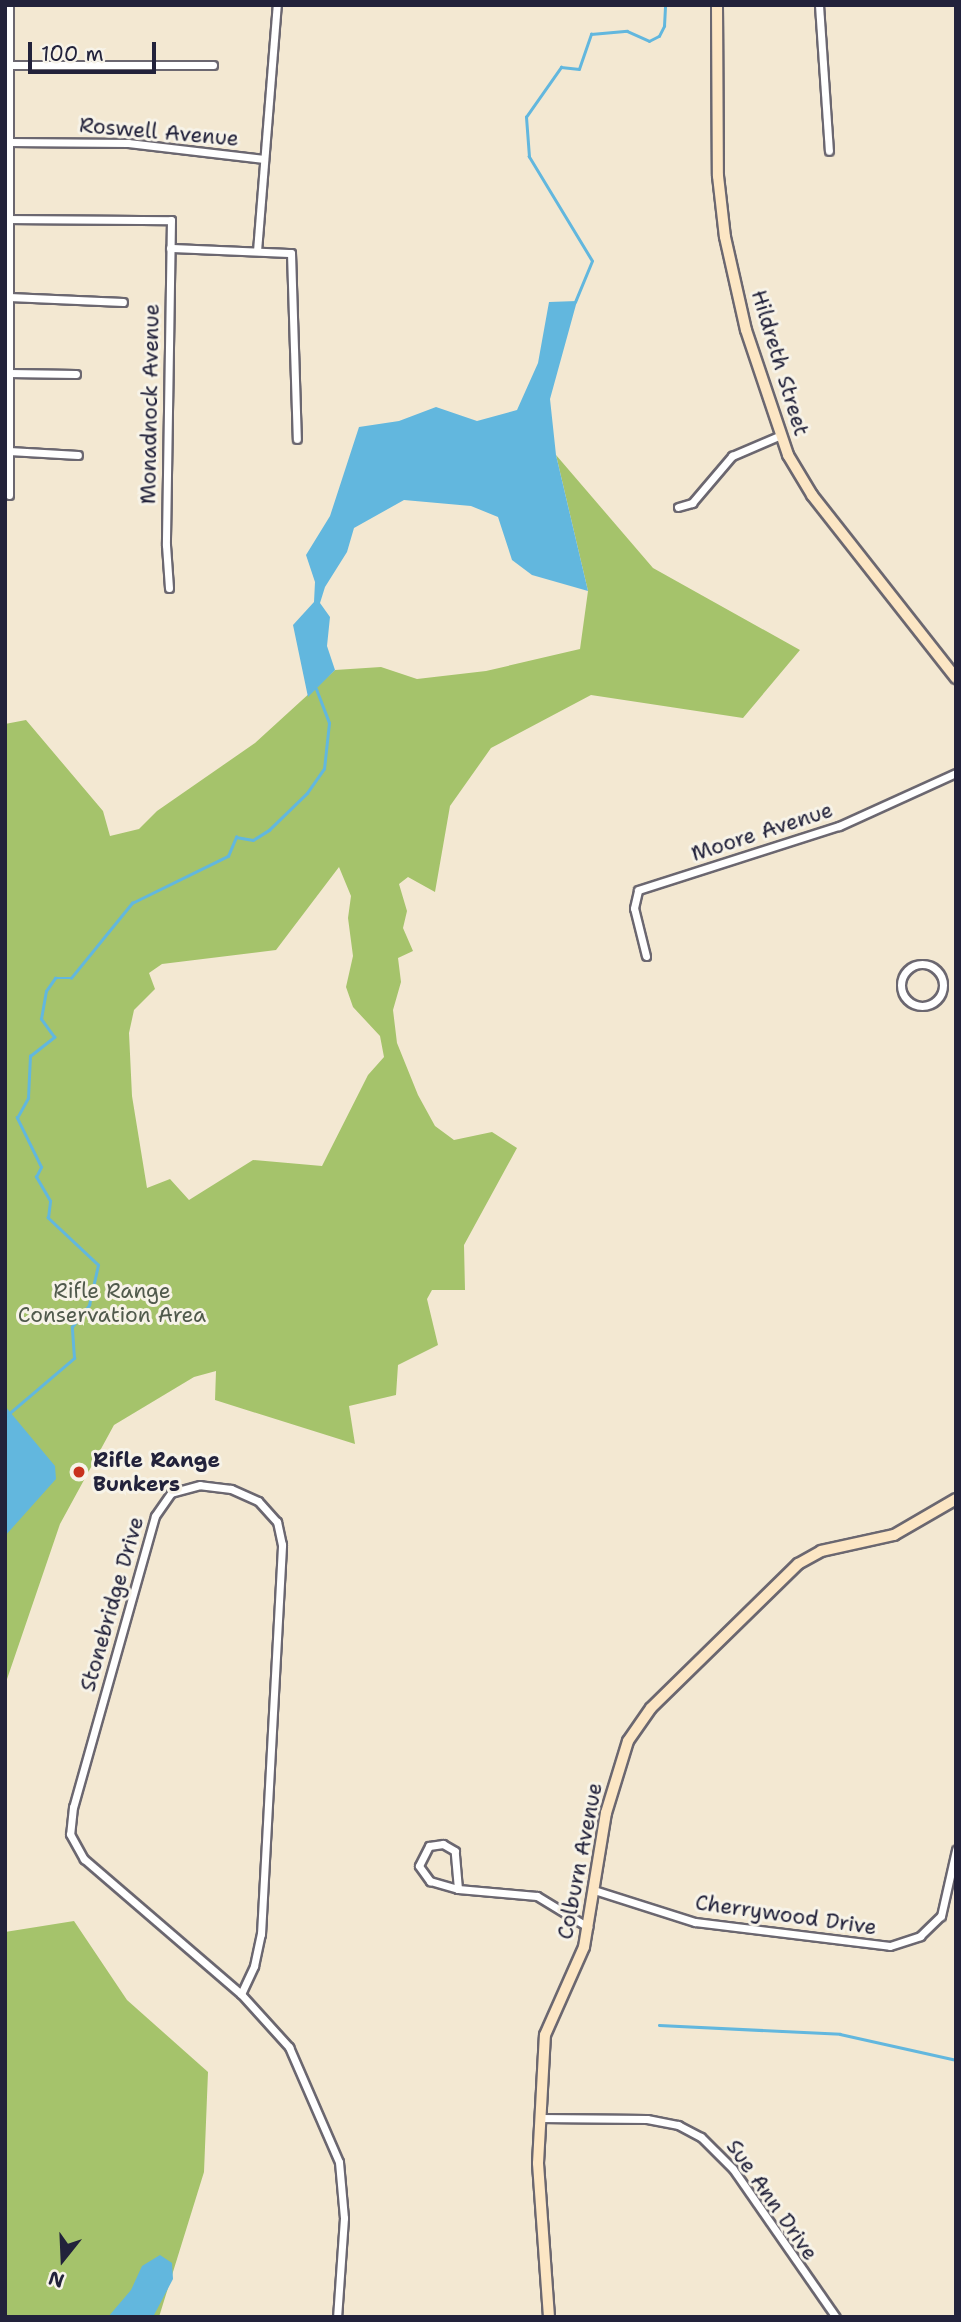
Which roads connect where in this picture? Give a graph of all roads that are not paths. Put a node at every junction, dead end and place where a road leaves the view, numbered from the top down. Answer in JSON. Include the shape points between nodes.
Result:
{"nodes":[{"id":1,"x":9,"y":5,"type":"edge"},
{"id":2,"x":277,"y":5,"type":"edge"},
{"id":3,"x":717,"y":5,"type":"edge"},
{"id":4,"x":819,"y":5,"type":"edge"},
{"id":5,"x":7,"y":65,"type":"edge"},
{"id":6,"x":213,"y":65,"type":"dead end"},
{"id":7,"x":9,"y":142,"type":"junction"},
{"id":8,"x":829,"y":151,"type":"dead end"},
{"id":9,"x":264,"y":159,"type":"junction"},
{"id":10,"x":9,"y":219,"type":"junction"},
{"id":11,"x":170,"y":248,"type":"junction"},
{"id":12,"x":257,"y":251,"type":"junction"},
{"id":13,"x":9,"y":297,"type":"junction"},
{"id":14,"x":124,"y":302,"type":"dead end"},
{"id":15,"x":9,"y":373,"type":"junction"},
{"id":16,"x":76,"y":374,"type":"dead end"},
{"id":17,"x":781,"y":435,"type":"junction"},
{"id":18,"x":297,"y":439,"type":"dead end"},
{"id":19,"x":9,"y":451,"type":"junction"},
{"id":20,"x":78,"y":455,"type":"dead end"},
{"id":21,"x":9,"y":495,"type":"dead end"},
{"id":22,"x":678,"y":507,"type":"dead end"},
{"id":23,"x":169,"y":588,"type":"dead end"},
{"id":24,"x":956,"y":678,"type":"edge"},
{"id":25,"x":956,"y":773,"type":"edge"},
{"id":26,"x":646,"y":956,"type":"dead end"},
{"id":27,"x":956,"y":977,"type":"edge"},
{"id":28,"x":945,"y":980,"type":"junction"},
{"id":29,"x":956,"y":1499,"type":"edge"},
{"id":30,"x":956,"y":1850,"type":"edge"},
{"id":31,"x":458,"y":1889,"type":"junction"},
{"id":32,"x":594,"y":1890,"type":"junction"},
{"id":33,"x":589,"y":1928,"type":"junction"},
{"id":34,"x":241,"y":1994,"type":"junction"},
{"id":35,"x":540,"y":2118,"type":"junction"},
{"id":36,"x":337,"y":2317,"type":"edge"},
{"id":37,"x":549,"y":2317,"type":"edge"},
{"id":38,"x":836,"y":2317,"type":"edge"}],
"edges":[{"from":1,"to":5,"type":"street"},
{"from":2,"to":9,"type":"street"},
{"from":3,"to":17,"type":"street","name":"Hildreth Street","via":[[718,176],[725,237],[746,330]]},
{"from":4,"to":8,"type":"street"},
{"from":5,"to":6,"type":"street"},
{"from":5,"to":7,"type":"street"},
{"from":7,"to":9,"type":"street","name":"Roswell Avenue","via":[[128,143]]},
{"from":7,"to":10,"type":"street"},
{"from":9,"to":12,"type":"street"},
{"from":10,"to":11,"type":"street","name":"Monadnock Avenue","via":[[171,220]]},
{"from":10,"to":13,"type":"street"},
{"from":11,"to":12,"type":"street"},
{"from":11,"to":23,"type":"street","name":"Monadnock Avenue"},
{"from":12,"to":18,"type":"street","via":[[291,253]]},
{"from":13,"to":14,"type":"street"},
{"from":13,"to":15,"type":"street"},
{"from":15,"to":16,"type":"street"},
{"from":15,"to":19,"type":"street"},
{"from":17,"to":22,"type":"street","via":[[721,464],[692,503]]},
{"from":17,"to":24,"type":"street","name":"Hildreth Street","via":[[812,495]]},
{"from":19,"to":20,"type":"street"},
{"from":19,"to":21,"type":"street"},
{"from":25,"to":26,"type":"street","name":"Moore Avenue","via":[[839,826],[638,890],[634,908]]},
{"from":27,"to":28,"type":"street"},
{"from":28,"to":28,"type":"street","via":[[939,997],[926,1006],[913,1005],[902,990],[903,979],[914,965],[931,966]]},
{"from":29,"to":32,"type":"street","name":"Colburn Avenue","via":[[894,1535],[821,1551],[798,1564],[651,1708],[628,1741],[619,1769],[606,1813]]},
{"from":30,"to":32,"type":"street","name":"Cherrywood Drive","via":[[942,1916],[920,1936],[890,1946],[695,1922]]},
{"from":31,"to":31,"type":"street","via":[[436,1884],[422,1874],[420,1857],[429,1846],[443,1844],[455,1852]]},
{"from":31,"to":33,"type":"street","via":[[537,1896]]},
{"from":32,"to":33,"type":"street","name":"Colburn Avenue"},
{"from":33,"to":35,"type":"street","name":"Colburn Avenue","via":[[571,1981],[547,2023]]},
{"from":34,"to":34,"type":"street","name":"Stonebridge Drive","via":[[84,1859],[70,1834],[72,1807],[155,1516],[172,1493],[200,1485],[231,1489],[258,1501],[277,1522],[282,1545],[261,1934]]},
{"from":34,"to":36,"type":"street","name":"Stonebridge Drive","via":[[289,2047],[339,2162],[344,2218]]},
{"from":35,"to":37,"type":"street","name":"Colburn Avenue","via":[[540,2231]]},
{"from":35,"to":38,"type":"street","name":"Sue Ann Drive","via":[[647,2119],[678,2125],[701,2137],[733,2169]]}]}
